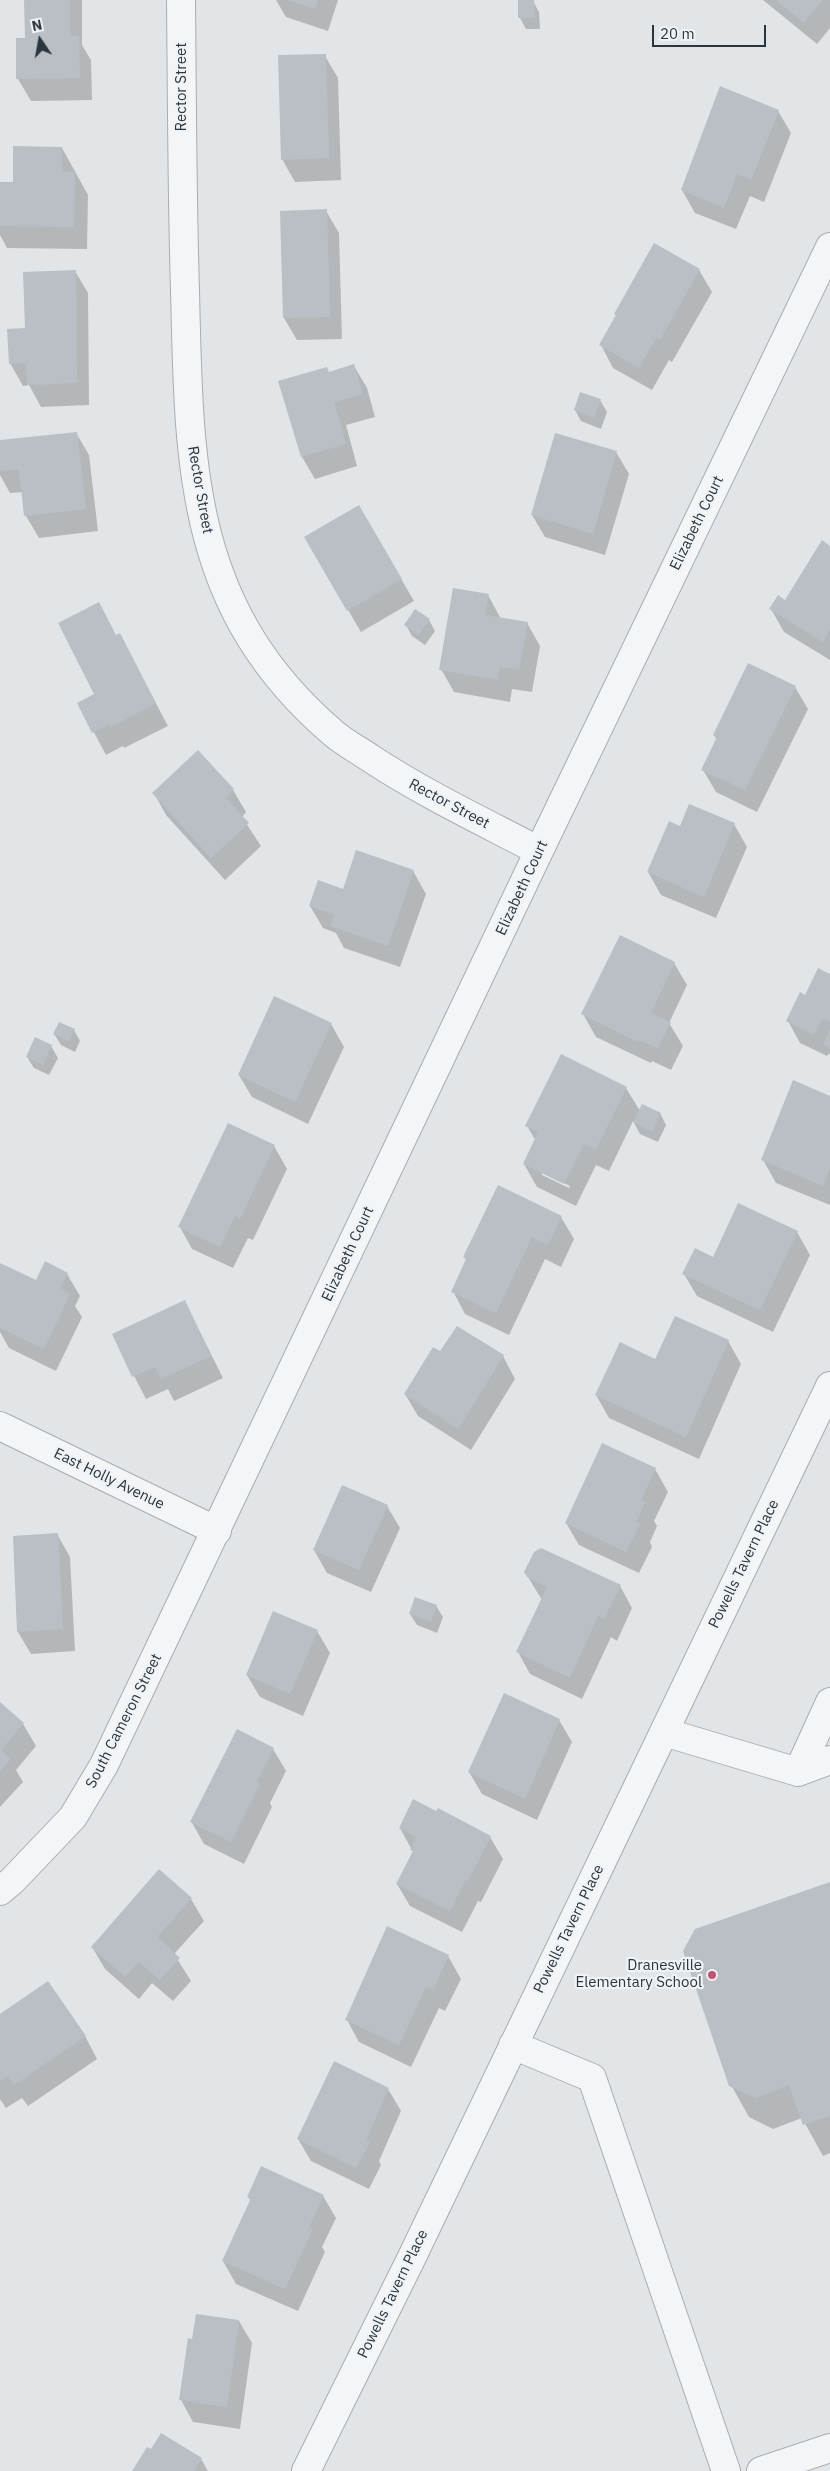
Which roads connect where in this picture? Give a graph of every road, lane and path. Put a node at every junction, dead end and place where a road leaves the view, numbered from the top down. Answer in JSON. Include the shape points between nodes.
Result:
{"nodes":[{"id":1,"x":182,"y":0,"type":"edge"},
{"id":2,"x":830,"y":247,"type":"edge"},
{"id":3,"x":539,"y":852,"type":"junction"},
{"id":4,"x":830,"y":1386,"type":"edge"},
{"id":5,"x":0,"y":1426,"type":"edge"},
{"id":6,"x":218,"y":1531,"type":"junction"},
{"id":7,"x":830,"y":1702,"type":"edge"},
{"id":8,"x":664,"y":1732,"type":"junction"},
{"id":9,"x":830,"y":1760,"type":"edge"},
{"id":10,"x":798,"y":1772,"type":"junction"},
{"id":11,"x":0,"y":1891,"type":"edge"},
{"id":12,"x":513,"y":2045,"type":"junction"},
{"id":13,"x":830,"y":2448,"type":"edge"},
{"id":14,"x":306,"y":2471,"type":"edge"},
{"id":15,"x":726,"y":2471,"type":"edge"},
{"id":16,"x":761,"y":2471,"type":"edge"}],
"edges":[{"from":1,"to":3,"type":"street","name":"Rector Street","via":[[188,399],[193,468],[203,523],[221,578],[246,633],[282,683],[333,733],[395,775]]},
{"from":2,"to":3,"type":"street","name":"Elizabeth Court"},
{"from":3,"to":6,"type":"street","name":"Elizabeth Court"},
{"from":4,"to":8,"type":"street","name":"Powells Tavern Place"},
{"from":5,"to":6,"type":"street","name":"East Holly Avenue"},
{"from":6,"to":11,"type":"street","name":"South Cameron Street","via":[[104,1765],[73,1817]]},
{"from":7,"to":10,"type":"street"},
{"from":8,"to":10,"type":"street"},
{"from":8,"to":12,"type":"street","name":"Powells Tavern Place"},
{"from":9,"to":10,"type":"street"},
{"from":12,"to":14,"type":"street","name":"Powells Tavern Place"},
{"from":12,"to":15,"type":"street","via":[[592,2078]]},
{"from":13,"to":16,"type":"street"}]}
